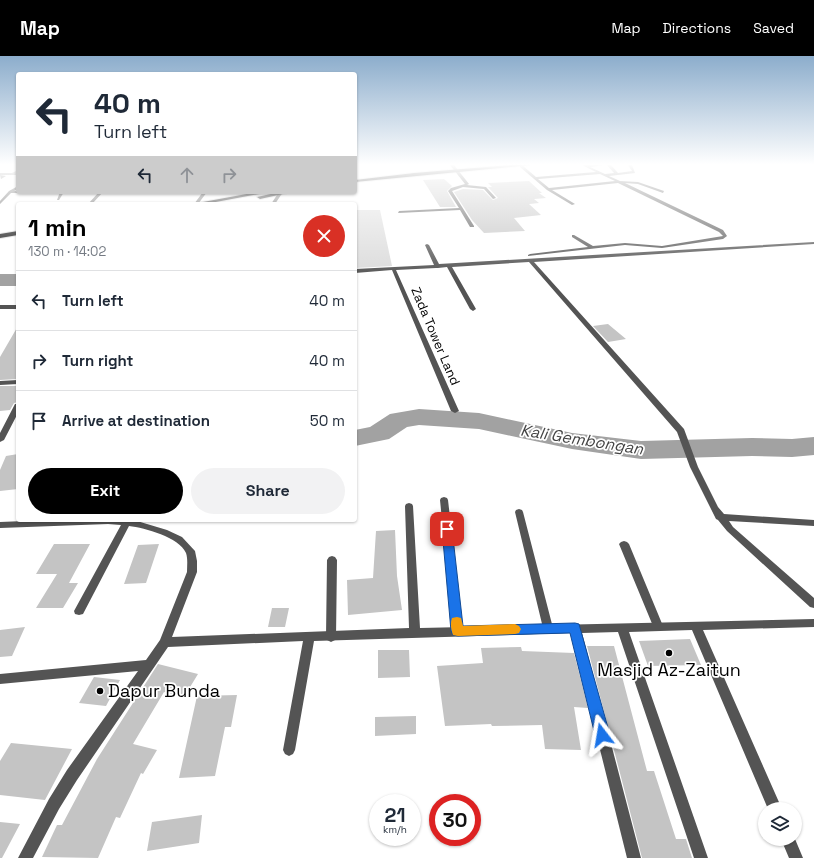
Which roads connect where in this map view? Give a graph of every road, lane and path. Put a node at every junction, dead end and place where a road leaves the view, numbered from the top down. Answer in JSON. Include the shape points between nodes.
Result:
{"nodes":[{"id":1,"x":457,"y":202,"type":"edge"},
{"id":2,"x":570,"y":202,"type":"edge"},
{"id":3,"x":662,"y":202,"type":"edge"},
{"id":4,"x":573,"y":204,"type":"dead end"},
{"id":5,"x":460,"y":208,"type":"junction"},
{"id":6,"x":399,"y":212,"type":"dead end"},
{"id":7,"x":472,"y":226,"type":"dead end"},
{"id":8,"x":16,"y":233,"type":"edge"},
{"id":9,"x":0,"y":236,"type":"edge"},
{"id":10,"x":574,"y":236,"type":"dead end"},
{"id":11,"x":16,"y":238,"type":"edge"},
{"id":12,"x":0,"y":241,"type":"edge"},
{"id":13,"x":814,"y":243,"type":"edge"},
{"id":14,"x":427,"y":245,"type":"dead end"},
{"id":15,"x":592,"y":248,"type":"junction"},
{"id":16,"x":530,"y":258,"type":"junction"},
{"id":17,"x":449,"y":266,"type":"junction"},
{"id":18,"x":438,"y":267,"type":"junction"},
{"id":19,"x":394,"y":270,"type":"junction"},
{"id":20,"x":357,"y":271,"type":"edge"},
{"id":21,"x":0,"y":307,"type":"edge"},
{"id":22,"x":16,"y":307,"type":"edge"},
{"id":23,"x":473,"y":309,"type":"dead end"},
{"id":24,"x":0,"y":382,"type":"edge"},
{"id":25,"x":16,"y":382,"type":"edge"},
{"id":26,"x":16,"y":410,"type":"edge"},
{"id":27,"x":455,"y":411,"type":"dead end"},
{"id":28,"x":0,"y":440,"type":"edge"},
{"id":29,"x":444,"y":500,"type":"dead end"},
{"id":30,"x":409,"y":506,"type":"dead end"},
{"id":31,"x":519,"y":512,"type":"dead end"},
{"id":32,"x":719,"y":517,"type":"junction"},
{"id":33,"x":65,"y":522,"type":"edge"},
{"id":34,"x":127,"y":522,"type":"joint"},
{"id":35,"x":814,"y":524,"type":"edge"},
{"id":36,"x":0,"y":525,"type":"edge"},
{"id":37,"x":624,"y":544,"type":"dead end"},
{"id":38,"x":332,"y":560,"type":"dead end"},
{"id":39,"x":814,"y":604,"type":"edge"},
{"id":40,"x":79,"y":611,"type":"dead end"},
{"id":41,"x":814,"y":623,"type":"edge"},
{"id":42,"x":695,"y":625,"type":"junction"},
{"id":43,"x":658,"y":626,"type":"junction"},
{"id":44,"x":622,"y":627,"type":"junction"},
{"id":45,"x":548,"y":628,"type":"junction"},
{"id":46,"x":575,"y":628,"type":"junction"},
{"id":47,"x":458,"y":631,"type":"junction"},
{"id":48,"x":415,"y":632,"type":"junction"},
{"id":49,"x":331,"y":637,"type":"junction"},
{"id":50,"x":309,"y":638,"type":"junction"},
{"id":51,"x":165,"y":642,"type":"junction"},
{"id":52,"x":149,"y":665,"type":"junction"},
{"id":53,"x":0,"y":679,"type":"edge"},
{"id":54,"x":289,"y":750,"type":"dead end"},
{"id":55,"x":772,"y":802,"type":"edge"},
{"id":56,"x":791,"y":846,"type":"edge"},
{"id":57,"x":25,"y":858,"type":"edge"},
{"id":58,"x":634,"y":858,"type":"edge"},
{"id":59,"x":701,"y":858,"type":"edge"},
{"id":60,"x":796,"y":858,"type":"edge"}],
"edges":[{"from":1,"to":5,"type":"street"},
{"from":2,"to":4,"type":"street"},
{"from":3,"to":15,"type":"street","via":[[721,231],[725,236],[706,242],[662,247],[625,244]]},
{"from":5,"to":6,"type":"street"},
{"from":5,"to":7,"type":"street"},
{"from":8,"to":9,"type":"highway"},
{"from":10,"to":15,"type":"street"},
{"from":11,"to":12,"type":"highway"},
{"from":13,"to":16,"type":"street"},
{"from":14,"to":18,"type":"street"},
{"from":15,"to":16,"type":"street"},
{"from":16,"to":17,"type":"street"},
{"from":16,"to":32,"type":"street","via":[[676,425],[684,437],[694,467]]},
{"from":17,"to":18,"type":"street"},
{"from":17,"to":23,"type":"street"},
{"from":18,"to":19,"type":"street"},
{"from":19,"to":20,"type":"street"},
{"from":19,"to":27,"type":"street","name":"Zada Tower Land"},
{"from":21,"to":22,"type":"street"},
{"from":24,"to":25,"type":"street"},
{"from":26,"to":28,"type":"street"},
{"from":29,"to":47,"type":"street"},
{"from":30,"to":48,"type":"street"},
{"from":31,"to":45,"type":"street"},
{"from":32,"to":35,"type":"street"},
{"from":32,"to":39,"type":"street"},
{"from":33,"to":36,"type":"street"},
{"from":34,"to":40,"type":"street"},
{"from":34,"to":51,"type":"street","via":[[172,535],[186,544],[190,551],[192,572]]},
{"from":37,"to":43,"type":"street"},
{"from":38,"to":49,"type":"street"},
{"from":41,"to":42,"type":"street"},
{"from":42,"to":43,"type":"street"},
{"from":42,"to":55,"type":"street"},
{"from":43,"to":44,"type":"street"},
{"from":44,"to":46,"type":"street"},
{"from":44,"to":59,"type":"street"},
{"from":45,"to":46,"type":"street"},
{"from":45,"to":47,"type":"street"},
{"from":46,"to":58,"type":"street"},
{"from":47,"to":48,"type":"street"},
{"from":48,"to":49,"type":"street"},
{"from":49,"to":50,"type":"street"},
{"from":50,"to":51,"type":"street"},
{"from":50,"to":54,"type":"street"},
{"from":51,"to":52,"type":"street"},
{"from":52,"to":53,"type":"street"},
{"from":52,"to":57,"type":"street","via":[[72,775]]},
{"from":56,"to":60,"type":"street"}]}
